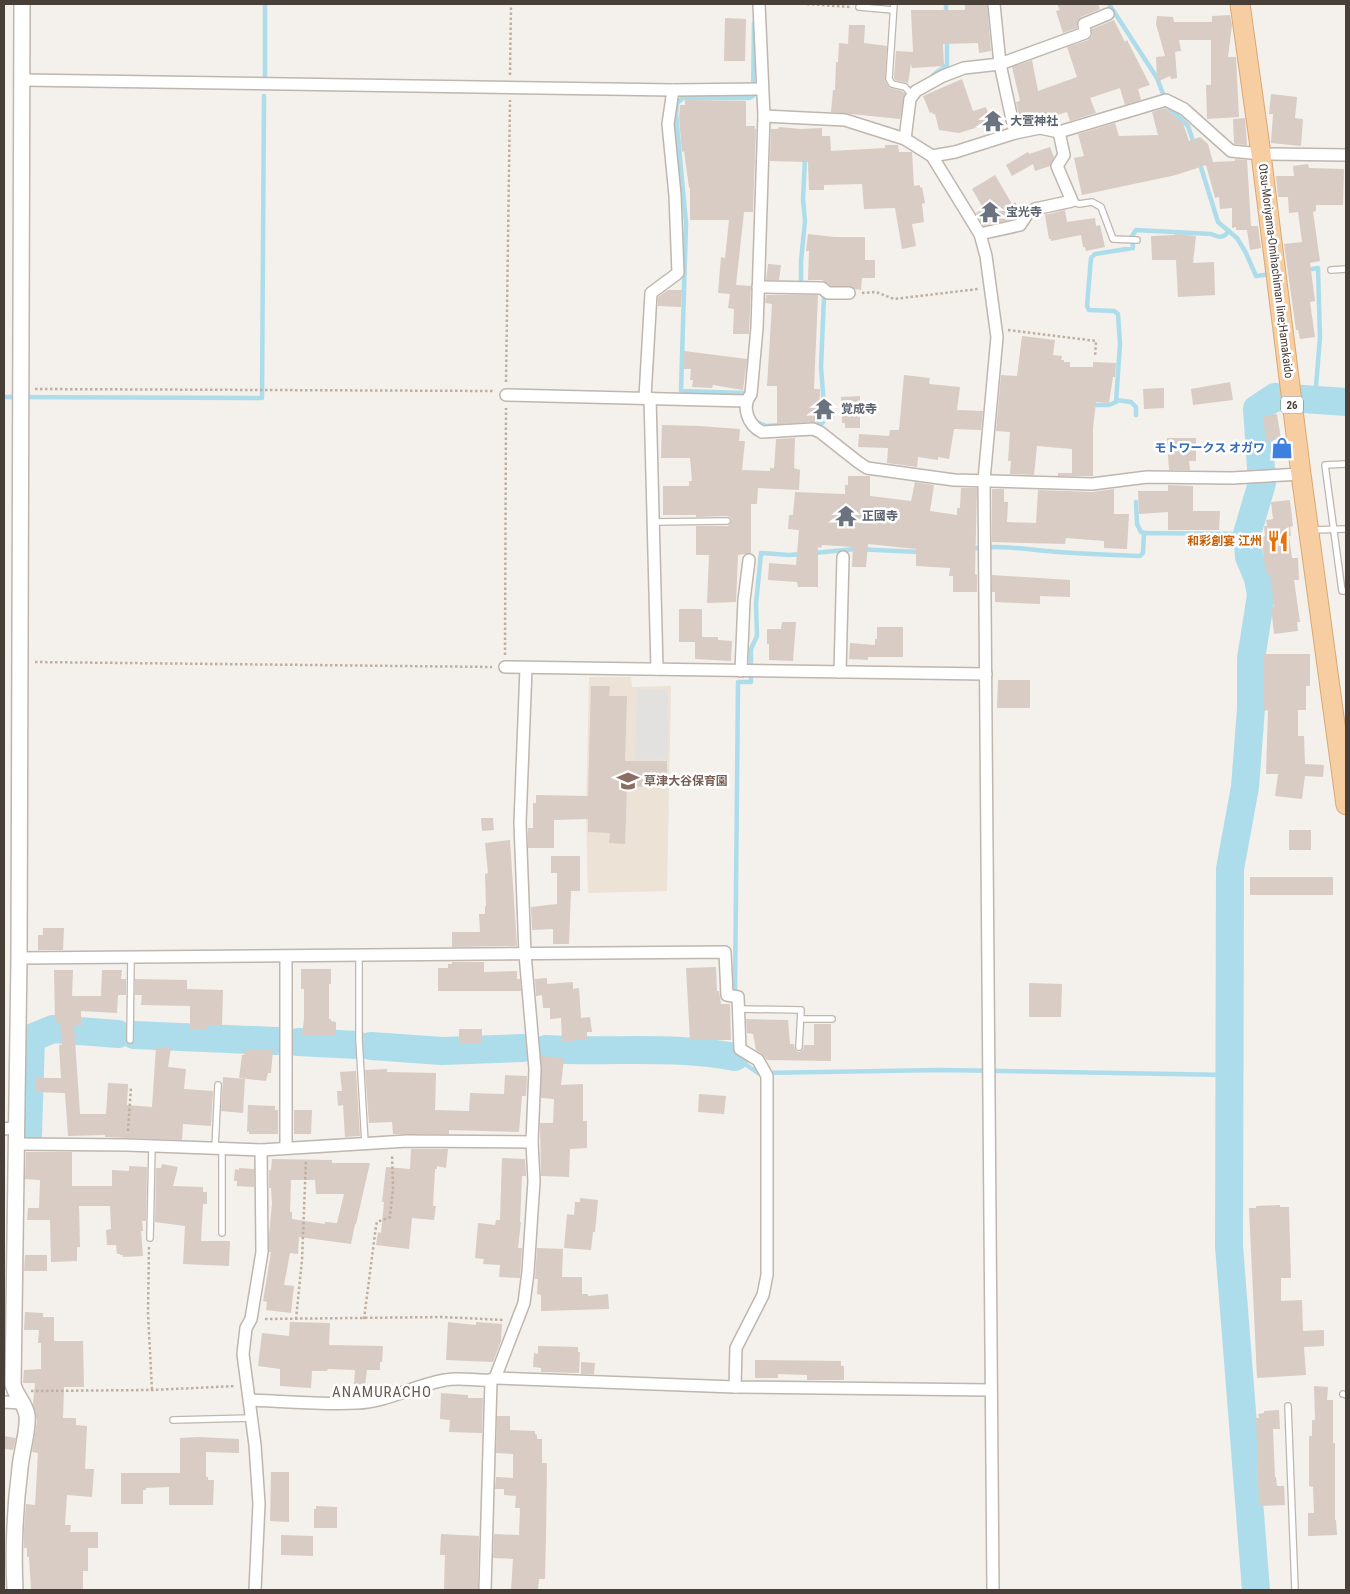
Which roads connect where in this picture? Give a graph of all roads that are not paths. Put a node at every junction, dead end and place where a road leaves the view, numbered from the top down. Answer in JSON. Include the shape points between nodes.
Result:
{"nodes":[{"id":1,"x":22,"y":4,"type":"edge"},
{"id":2,"x":759,"y":4,"type":"edge"},
{"id":3,"x":994,"y":4,"type":"edge"},
{"id":4,"x":1240,"y":4,"type":"edge"},
{"id":5,"x":859,"y":7,"type":"road end"},
{"id":6,"x":893,"y":7,"type":"edge"},
{"id":7,"x":1108,"y":14,"type":"dead end"},
{"id":8,"x":1000,"y":64,"type":"junction"},
{"id":9,"x":23,"y":80,"type":"junction"},
{"id":10,"x":761,"y":89,"type":"junction"},
{"id":11,"x":673,"y":90,"type":"junction"},
{"id":12,"x":912,"y":95,"type":"junction"},
{"id":13,"x":764,"y":116,"type":"junction"},
{"id":14,"x":1059,"y":132,"type":"junction"},
{"id":15,"x":1015,"y":133,"type":"junction"},
{"id":16,"x":905,"y":139,"type":"junction"},
{"id":17,"x":1261,"y":154,"type":"junction"},
{"id":18,"x":1346,"y":155,"type":"edge"},
{"id":19,"x":932,"y":156,"type":"junction"},
{"id":20,"x":1072,"y":201,"type":"junction"},
{"id":21,"x":980,"y":234,"type":"junction"},
{"id":22,"x":1137,"y":240,"type":"dead end"},
{"id":23,"x":1346,"y":269,"type":"edge"},
{"id":24,"x":1331,"y":270,"type":"dead end"},
{"id":25,"x":758,"y":287,"type":"junction"},
{"id":26,"x":850,"y":293,"type":"road end"},
{"id":27,"x":506,"y":393,"type":"road end"},
{"id":28,"x":647,"y":398,"type":"junction"},
{"id":29,"x":746,"y":401,"type":"junction"},
{"id":30,"x":1346,"y":464,"type":"edge"},
{"id":31,"x":1301,"y":474,"type":"junction"},
{"id":32,"x":984,"y":480,"type":"junction"},
{"id":33,"x":727,"y":521,"type":"dead end"},
{"id":34,"x":653,"y":522,"type":"junction"},
{"id":35,"x":1346,"y":529,"type":"edge"},
{"id":36,"x":1309,"y":530,"type":"junction"},
{"id":37,"x":1333,"y":530,"type":"junction"},
{"id":38,"x":843,"y":557,"type":"dead end"},
{"id":39,"x":749,"y":560,"type":"dead end"},
{"id":40,"x":1346,"y":591,"type":"edge"},
{"id":41,"x":505,"y":667,"type":"road end"},
{"id":42,"x":526,"y":668,"type":"junction"},
{"id":43,"x":657,"y":669,"type":"junction"},
{"id":44,"x":740,"y":671,"type":"junction"},
{"id":45,"x":840,"y":672,"type":"junction"},
{"id":46,"x":986,"y":674,"type":"junction"},
{"id":47,"x":1346,"y":797,"type":"edge"},
{"id":48,"x":525,"y":954,"type":"junction"},
{"id":49,"x":359,"y":956,"type":"junction"},
{"id":50,"x":286,"y":957,"type":"junction"},
{"id":51,"x":19,"y":958,"type":"junction"},
{"id":52,"x":131,"y":958,"type":"junction"},
{"id":53,"x":739,"y":1010,"type":"junction"},
{"id":54,"x":801,"y":1019,"type":"junction"},
{"id":55,"x":832,"y":1019,"type":"dead end"},
{"id":56,"x":130,"y":1040,"type":"dead end"},
{"id":57,"x":800,"y":1047,"type":"dead end"},
{"id":58,"x":218,"y":1085,"type":"dead end"},
{"id":59,"x":11,"y":1128,"type":"edge"},
{"id":60,"x":532,"y":1142,"type":"junction"},
{"id":61,"x":17,"y":1144,"type":"junction"},
{"id":62,"x":365,"y":1144,"type":"junction"},
{"id":63,"x":152,"y":1146,"type":"junction"},
{"id":64,"x":286,"y":1148,"type":"junction"},
{"id":65,"x":219,"y":1149,"type":"junction"},
{"id":66,"x":261,"y":1150,"type":"junction"},
{"id":67,"x":222,"y":1233,"type":"dead end"},
{"id":68,"x":150,"y":1238,"type":"road end"},
{"id":69,"x":493,"y":1379,"type":"junction"},
{"id":70,"x":735,"y":1387,"type":"junction"},
{"id":71,"x":990,"y":1390,"type":"junction"},
{"id":72,"x":18,"y":1397,"type":"junction"},
{"id":73,"x":250,"y":1400,"type":"junction"},
{"id":74,"x":4,"y":1402,"type":"edge"},
{"id":75,"x":1288,"y":1406,"type":"dead end"},
{"id":76,"x":252,"y":1418,"type":"junction"},
{"id":77,"x":173,"y":1420,"type":"dead end"},
{"id":78,"x":15,"y":1590,"type":"edge"},
{"id":79,"x":255,"y":1590,"type":"edge"},
{"id":80,"x":485,"y":1590,"type":"edge"},
{"id":81,"x":993,"y":1590,"type":"edge"},
{"id":82,"x":1295,"y":1590,"type":"edge"}],
"edges":[{"from":1,"to":9,"type":"street"},
{"from":2,"to":10,"type":"street"},
{"from":3,"to":8,"type":"street"},
{"from":4,"to":17,"type":"main road","name":"Otsu-Moriyama-Omihachiman line;Hamakaido","number":"26"},
{"from":5,"to":6,"type":"lane"},
{"from":6,"to":12,"type":"lane","via":[[889,80],[892,84],[905,86]]},
{"from":7,"to":8,"type":"street","via":[[1084,24],[1085,33]]},
{"from":8,"to":12,"type":"street","via":[[964,68],[929,83]]},
{"from":8,"to":15,"type":"street"},
{"from":9,"to":11,"type":"street"},
{"from":9,"to":51,"type":"street"},
{"from":10,"to":11,"type":"street"},
{"from":10,"to":13,"type":"street"},
{"from":11,"to":28,"type":"street","via":[[668,124],[678,273],[651,293]]},
{"from":12,"to":16,"type":"street"},
{"from":13,"to":16,"type":"street","via":[[845,120]]},
{"from":13,"to":25,"type":"street"},
{"from":14,"to":15,"type":"street","via":[[1040,128]]},
{"from":14,"to":17,"type":"street","via":[[1166,100],[1184,109],[1231,151]]},
{"from":14,"to":20,"type":"street","via":[[1064,155],[1058,166]]},
{"from":15,"to":19,"type":"street"},
{"from":16,"to":19,"type":"street"},
{"from":17,"to":18,"type":"street"},
{"from":17,"to":31,"type":"main road","name":"Otsu-Moriyama-Omihachiman line;Hamakaido","number":"26"},
{"from":19,"to":21,"type":"street"},
{"from":20,"to":21,"type":"street","via":[[1035,209],[1020,225]]},
{"from":20,"to":22,"type":"lane","via":[[1079,204],[1092,202],[1101,207],[1113,239]]},
{"from":21,"to":32,"type":"street","via":[[992,287],[997,346]]},
{"from":23,"to":24,"type":"lane"},
{"from":25,"to":26,"type":"street","via":[[822,288],[828,293]]},
{"from":25,"to":29,"type":"street","via":[[751,394]]},
{"from":27,"to":28,"type":"street"},
{"from":28,"to":29,"type":"street"},
{"from":28,"to":34,"type":"street"},
{"from":29,"to":32,"type":"street","via":[[747,416],[756,429],[762,432],[813,429],[867,468],[954,480]]},
{"from":30,"to":37,"type":"lane","via":[[1325,465]]},
{"from":31,"to":32,"type":"street","via":[[1232,478],[1147,477],[1092,484]]},
{"from":31,"to":36,"type":"main road","name":"Otsu-Moriyama-Omihachiman line;Hamakaido","number":"26"},
{"from":32,"to":46,"type":"street"},
{"from":33,"to":34,"type":"lane"},
{"from":34,"to":43,"type":"street"},
{"from":35,"to":37,"type":"lane"},
{"from":36,"to":37,"type":"lane"},
{"from":36,"to":47,"type":"main road","name":"Otsu-Moriyama-Omihachiman line;Hamakaido","number":"26"},
{"from":37,"to":40,"type":"lane","via":[[1342,591]]},
{"from":38,"to":45,"type":"street"},
{"from":39,"to":44,"type":"street"},
{"from":41,"to":42,"type":"street"},
{"from":42,"to":43,"type":"street"},
{"from":42,"to":48,"type":"street","via":[[520,823]]},
{"from":43,"to":44,"type":"street"},
{"from":44,"to":45,"type":"street"},
{"from":45,"to":46,"type":"street"},
{"from":46,"to":71,"type":"street"},
{"from":48,"to":49,"type":"street"},
{"from":48,"to":53,"type":"street","via":[[725,952],[727,995],[738,997]]},
{"from":48,"to":60,"type":"street","via":[[535,1069]]},
{"from":49,"to":50,"type":"street"},
{"from":49,"to":62,"type":"lane","via":[[359,1039]]},
{"from":50,"to":52,"type":"street"},
{"from":50,"to":64,"type":"street"},
{"from":51,"to":52,"type":"street"},
{"from":51,"to":59,"type":"street"},
{"from":52,"to":56,"type":"lane"},
{"from":53,"to":54,"type":"lane","via":[[801,1010]]},
{"from":53,"to":70,"type":"street","via":[[740,1049],[758,1060],[767,1076],[767,1275],[763,1295],[736,1348]]},
{"from":54,"to":55,"type":"lane"},
{"from":54,"to":57,"type":"lane"},
{"from":58,"to":65,"type":"lane"},
{"from":59,"to":61,"type":"street"},
{"from":60,"to":62,"type":"street"},
{"from":60,"to":69,"type":"street","via":[[534,1181],[524,1303]]},
{"from":61,"to":63,"type":"street"},
{"from":61,"to":72,"type":"street","via":[[13,1384]]},
{"from":62,"to":64,"type":"street"},
{"from":63,"to":65,"type":"street"},
{"from":63,"to":68,"type":"lane"},
{"from":64,"to":66,"type":"street"},
{"from":65,"to":66,"type":"street"},
{"from":65,"to":67,"type":"lane"},
{"from":66,"to":73,"type":"street","via":[[262,1252],[243,1354]]},
{"from":69,"to":70,"type":"street"},
{"from":69,"to":73,"type":"street","via":[[445,1380],[383,1399],[358,1403]]},
{"from":69,"to":80,"type":"street"},
{"from":70,"to":71,"type":"street"},
{"from":71,"to":81,"type":"street"},
{"from":72,"to":74,"type":"street"},
{"from":72,"to":78,"type":"street","via":[[27,1415],[13,1559]]},
{"from":73,"to":76,"type":"street"},
{"from":75,"to":82,"type":"lane"},
{"from":76,"to":77,"type":"lane"},
{"from":76,"to":79,"type":"street","via":[[259,1504]]}]}
